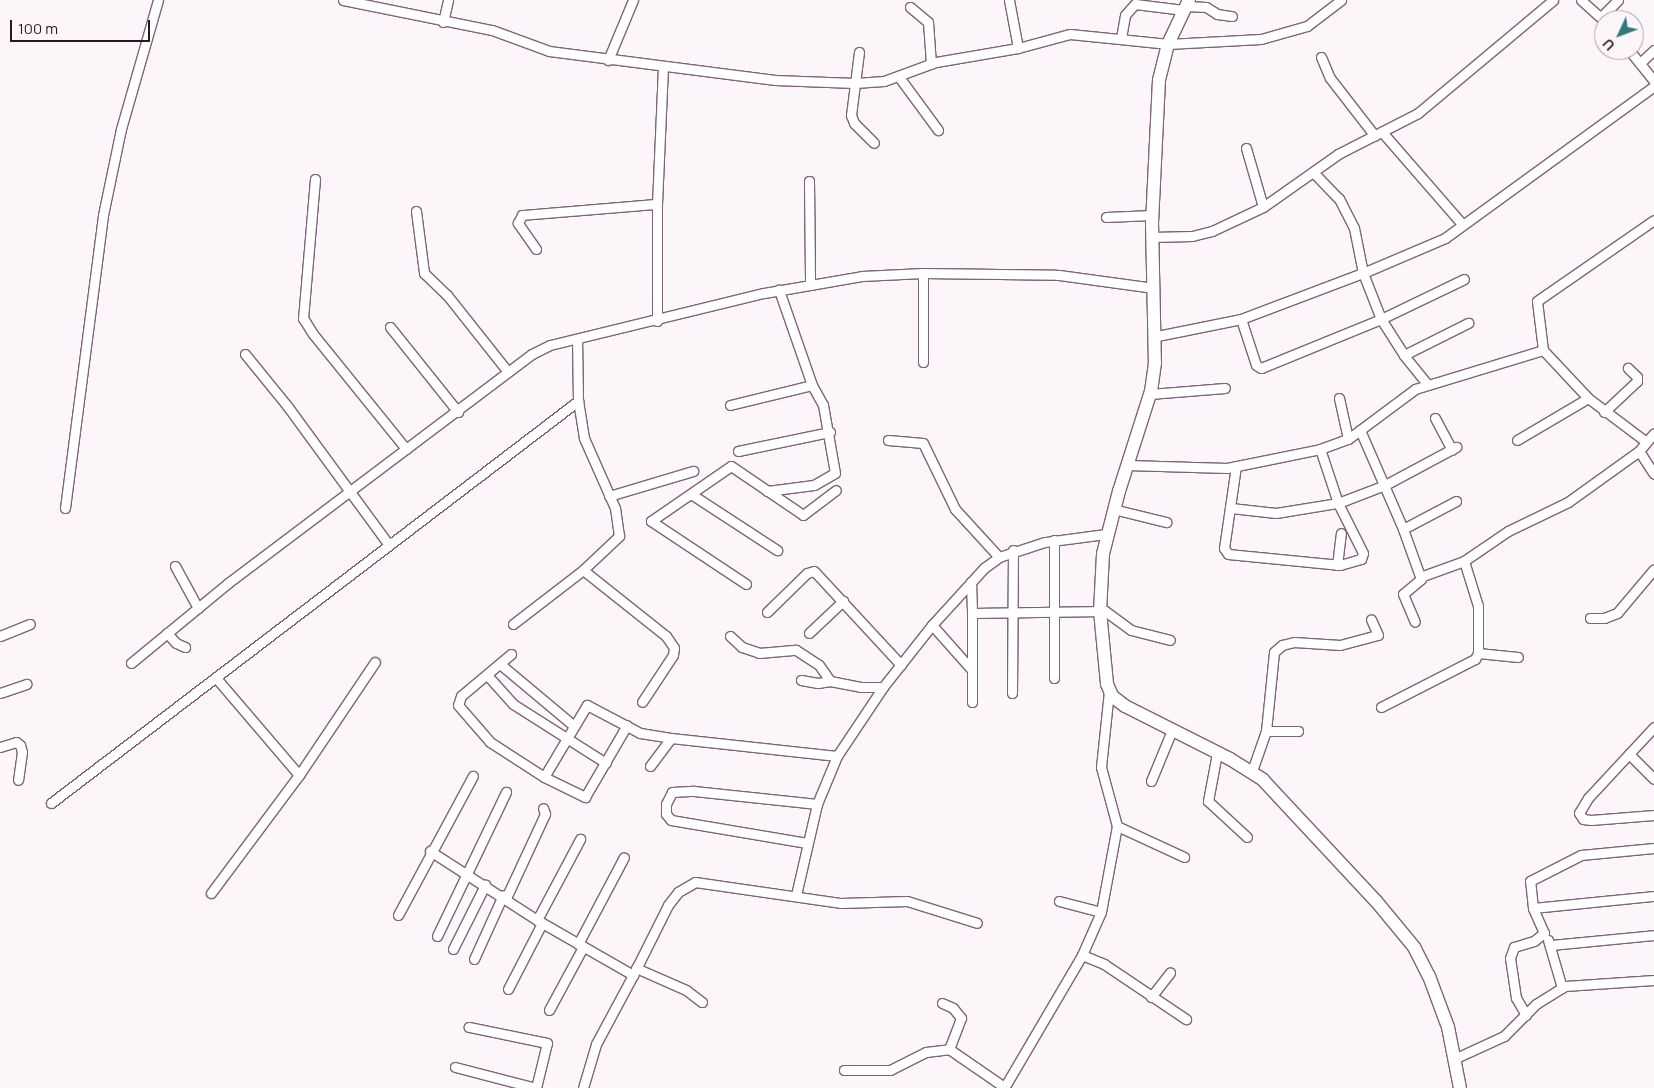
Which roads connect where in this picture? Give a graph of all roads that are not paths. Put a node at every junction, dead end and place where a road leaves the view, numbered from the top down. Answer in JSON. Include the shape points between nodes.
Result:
{"nodes":[{"id":1,"x":158,"y":0,"type":"edge"},
{"id":2,"x":343,"y":0,"type":"edge"},
{"id":3,"x":448,"y":0,"type":"edge"},
{"id":4,"x":633,"y":0,"type":"edge"},
{"id":5,"x":1009,"y":0,"type":"edge"},
{"id":6,"x":1341,"y":0,"type":"edge"},
{"id":7,"x":1552,"y":0,"type":"edge"},
{"id":8,"x":1581,"y":0,"type":"edge"},
{"id":9,"x":1618,"y":0,"type":"edge"},
{"id":10,"x":1186,"y":5,"type":"edge"},
{"id":11,"x":910,"y":7,"type":"dead end"},
{"id":12,"x":1610,"y":10,"type":"edge"},
{"id":13,"x":1594,"y":12,"type":"edge"},
{"id":14,"x":1232,"y":16,"type":"dead end"},
{"id":15,"x":443,"y":22,"type":"junction"},
{"id":16,"x":1122,"y":38,"type":"junction"},
{"id":17,"x":1168,"y":44,"type":"junction"},
{"id":18,"x":1018,"y":48,"type":"junction"},
{"id":19,"x":1654,"y":50,"type":"edge"},
{"id":20,"x":859,"y":52,"type":"dead end"},
{"id":21,"x":1322,"y":57,"type":"dead end"},
{"id":22,"x":608,"y":60,"type":"junction"},
{"id":23,"x":1637,"y":60,"type":"edge"},
{"id":24,"x":1640,"y":63,"type":"junction"},
{"id":25,"x":930,"y":64,"type":"junction"},
{"id":26,"x":663,"y":67,"type":"junction"},
{"id":27,"x":899,"y":77,"type":"junction"},
{"id":28,"x":1654,"y":81,"type":"edge"},
{"id":29,"x":855,"y":83,"type":"junction"},
{"id":30,"x":1654,"y":86,"type":"edge"},
{"id":31,"x":938,"y":130,"type":"dead end"},
{"id":32,"x":1379,"y":134,"type":"junction"},
{"id":33,"x":874,"y":143,"type":"dead end"},
{"id":34,"x":1246,"y":148,"type":"dead end"},
{"id":35,"x":1314,"y":173,"type":"junction"},
{"id":36,"x":315,"y":179,"type":"dead end"},
{"id":37,"x":809,"y":181,"type":"dead end"},
{"id":38,"x":657,"y":204,"type":"junction"},
{"id":39,"x":1263,"y":206,"type":"junction"},
{"id":40,"x":416,"y":211,"type":"dead end"},
{"id":41,"x":1152,"y":215,"type":"junction"},
{"id":42,"x":1106,"y":217,"type":"dead end"},
{"id":43,"x":1654,"y":220,"type":"edge"},
{"id":44,"x":1462,"y":224,"type":"junction"},
{"id":45,"x":1152,"y":237,"type":"junction"},
{"id":46,"x":536,"y":249,"type":"dead end"},
{"id":47,"x":923,"y":273,"type":"junction"},
{"id":48,"x":1363,"y":273,"type":"junction"},
{"id":49,"x":1464,"y":279,"type":"dead end"},
{"id":50,"x":810,"y":284,"type":"junction"},
{"id":51,"x":1154,"y":288,"type":"junction"},
{"id":52,"x":779,"y":290,"type":"junction"},
{"id":53,"x":1241,"y":318,"type":"junction"},
{"id":54,"x":1381,"y":319,"type":"junction"},
{"id":55,"x":657,"y":321,"type":"junction"},
{"id":56,"x":1468,"y":323,"type":"dead end"},
{"id":57,"x":390,"y":327,"type":"dead end"},
{"id":58,"x":1157,"y":336,"type":"junction"},
{"id":59,"x":577,"y":340,"type":"junction"},
{"id":60,"x":1542,"y":350,"type":"junction"},
{"id":61,"x":245,"y":354,"type":"dead end"},
{"id":62,"x":1404,"y":355,"type":"junction"},
{"id":63,"x":923,"y":362,"type":"dead end"},
{"id":64,"x":1628,"y":368,"type":"dead end"},
{"id":65,"x":508,"y":372,"type":"junction"},
{"id":66,"x":812,"y":385,"type":"junction"},
{"id":67,"x":1428,"y":385,"type":"junction"},
{"id":68,"x":1225,"y":388,"type":"dead end"},
{"id":69,"x":1150,"y":394,"type":"junction"},
{"id":70,"x":1339,"y":398,"type":"dead end"},
{"id":71,"x":1588,"y":398,"type":"junction"},
{"id":72,"x":578,"y":401,"type":"junction"},
{"id":73,"x":730,"y":405,"type":"dead end"},
{"id":74,"x":458,"y":412,"type":"junction"},
{"id":75,"x":1604,"y":412,"type":"junction"},
{"id":76,"x":1435,"y":418,"type":"dead end"},
{"id":77,"x":1360,"y":430,"type":"junction"},
{"id":78,"x":830,"y":432,"type":"junction"},
{"id":79,"x":1654,"y":433,"type":"edge"},
{"id":80,"x":1348,"y":439,"type":"junction"},
{"id":81,"x":888,"y":440,"type":"dead end"},
{"id":82,"x":1517,"y":440,"type":"dead end"},
{"id":83,"x":1645,"y":441,"type":"junction"},
{"id":84,"x":406,"y":449,"type":"junction"},
{"id":85,"x":1320,"y":449,"type":"junction"},
{"id":86,"x":738,"y":451,"type":"dead end"},
{"id":87,"x":1639,"y":451,"type":"junction"},
{"id":88,"x":1127,"y":465,"type":"junction"},
{"id":89,"x":1236,"y":466,"type":"junction"},
{"id":90,"x":693,"y":471,"type":"dead end"},
{"id":91,"x":1654,"y":474,"type":"edge"},
{"id":92,"x":1385,"y":485,"type":"junction"},
{"id":93,"x":836,"y":490,"type":"dead end"},
{"id":94,"x":351,"y":491,"type":"junction"},
{"id":95,"x":767,"y":491,"type":"junction"},
{"id":96,"x":691,"y":494,"type":"junction"},
{"id":97,"x":609,"y":496,"type":"junction"},
{"id":98,"x":1456,"y":501,"type":"dead end"},
{"id":99,"x":1338,"y":503,"type":"junction"},
{"id":100,"x":65,"y":508,"type":"dead end"},
{"id":101,"x":1231,"y":508,"type":"junction"},
{"id":102,"x":1113,"y":509,"type":"junction"},
{"id":103,"x":1166,"y":522,"type":"dead end"},
{"id":104,"x":1403,"y":529,"type":"junction"},
{"id":105,"x":1340,"y":532,"type":"dead end"},
{"id":106,"x":1106,"y":534,"type":"junction"},
{"id":107,"x":1054,"y":540,"type":"junction"},
{"id":108,"x":389,"y":545,"type":"junction"},
{"id":109,"x":777,"y":550,"type":"dead end"},
{"id":110,"x":1013,"y":550,"type":"junction"},
{"id":111,"x":999,"y":557,"type":"junction"},
{"id":112,"x":1464,"y":561,"type":"junction"},
{"id":113,"x":1337,"y":565,"type":"junction"},
{"id":114,"x":175,"y":566,"type":"dead end"},
{"id":115,"x":1654,"y":569,"type":"edge"},
{"id":116,"x":583,"y":570,"type":"junction"},
{"id":117,"x":1420,"y":577,"type":"junction"},
{"id":118,"x":971,"y":582,"type":"junction"},
{"id":119,"x":746,"y":584,"type":"dead end"},
{"id":120,"x":843,"y":601,"type":"junction"},
{"id":121,"x":198,"y":608,"type":"junction"},
{"id":122,"x":1100,"y":611,"type":"junction"},
{"id":123,"x":767,"y":612,"type":"dead end"},
{"id":124,"x":972,"y":613,"type":"junction"},
{"id":125,"x":1013,"y":613,"type":"junction"},
{"id":126,"x":1054,"y":613,"type":"junction"},
{"id":127,"x":1590,"y":618,"type":"dead end"},
{"id":128,"x":1371,"y":619,"type":"dead end"},
{"id":129,"x":1415,"y":622,"type":"dead end"},
{"id":130,"x":30,"y":624,"type":"dead end"},
{"id":131,"x":513,"y":624,"type":"dead end"},
{"id":132,"x":932,"y":625,"type":"junction"},
{"id":133,"x":168,"y":633,"type":"junction"},
{"id":134,"x":809,"y":633,"type":"dead end"},
{"id":135,"x":0,"y":636,"type":"edge"},
{"id":136,"x":730,"y":636,"type":"dead end"},
{"id":137,"x":1170,"y":640,"type":"dead end"},
{"id":138,"x":186,"y":647,"type":"dead end"},
{"id":139,"x":1478,"y":653,"type":"junction"},
{"id":140,"x":511,"y":654,"type":"dead end"},
{"id":141,"x":1518,"y":657,"type":"dead end"},
{"id":142,"x":375,"y":662,"type":"dead end"},
{"id":143,"x":130,"y":663,"type":"dead end"},
{"id":144,"x":500,"y":664,"type":"junction"},
{"id":145,"x":901,"y":665,"type":"junction"},
{"id":146,"x":972,"y":670,"type":"junction"},
{"id":147,"x":488,"y":676,"type":"junction"},
{"id":148,"x":1054,"y":678,"type":"dead end"},
{"id":149,"x":217,"y":679,"type":"junction"},
{"id":150,"x":800,"y":680,"type":"dead end"},
{"id":151,"x":830,"y":681,"type":"junction"},
{"id":152,"x":26,"y":684,"type":"dead end"},
{"id":153,"x":884,"y":686,"type":"junction"},
{"id":154,"x":1109,"y":691,"type":"junction"},
{"id":155,"x":0,"y":693,"type":"edge"},
{"id":156,"x":1012,"y":693,"type":"dead end"},
{"id":157,"x":642,"y":702,"type":"dead end"},
{"id":158,"x":972,"y":702,"type":"dead end"},
{"id":159,"x":1381,"y":708,"type":"dead end"},
{"id":160,"x":572,"y":725,"type":"junction"},
{"id":161,"x":627,"y":725,"type":"junction"},
{"id":162,"x":1654,"y":727,"type":"edge"},
{"id":163,"x":1172,"y":730,"type":"junction"},
{"id":164,"x":1266,"y":731,"type":"junction"},
{"id":165,"x":1298,"y":731,"type":"dead end"},
{"id":166,"x":566,"y":737,"type":"junction"},
{"id":167,"x":671,"y":738,"type":"junction"},
{"id":168,"x":0,"y":747,"type":"edge"},
{"id":169,"x":1217,"y":753,"type":"junction"},
{"id":170,"x":1629,"y":754,"type":"junction"},
{"id":171,"x":837,"y":756,"type":"junction"},
{"id":172,"x":606,"y":763,"type":"junction"},
{"id":173,"x":650,"y":766,"type":"dead end"},
{"id":174,"x":1252,"y":771,"type":"junction"},
{"id":175,"x":299,"y":775,"type":"junction"},
{"id":176,"x":473,"y":776,"type":"dead end"},
{"id":177,"x":544,"y":777,"type":"junction"},
{"id":178,"x":1654,"y":779,"type":"edge"},
{"id":179,"x":18,"y":780,"type":"dead end"},
{"id":180,"x":1151,"y":781,"type":"dead end"},
{"id":181,"x":506,"y":792,"type":"dead end"},
{"id":182,"x":51,"y":803,"type":"dead end"},
{"id":183,"x":817,"y":804,"type":"junction"},
{"id":184,"x":543,"y":808,"type":"dead end"},
{"id":185,"x":1654,"y":815,"type":"edge"},
{"id":186,"x":1117,"y":826,"type":"junction"},
{"id":187,"x":1247,"y":837,"type":"dead end"},
{"id":188,"x":580,"y":839,"type":"dead end"},
{"id":189,"x":807,"y":843,"type":"junction"},
{"id":190,"x":1654,"y":848,"type":"edge"},
{"id":191,"x":430,"y":851,"type":"junction"},
{"id":192,"x":624,"y":856,"type":"dead end"},
{"id":193,"x":1184,"y":857,"type":"dead end"},
{"id":194,"x":466,"y":874,"type":"junction"},
{"id":195,"x":485,"y":885,"type":"junction"},
{"id":196,"x":211,"y":893,"type":"dead end"},
{"id":197,"x":796,"y":895,"type":"junction"},
{"id":198,"x":504,"y":896,"type":"junction"},
{"id":199,"x":1654,"y":896,"type":"edge"},
{"id":200,"x":1059,"y":901,"type":"dead end"},
{"id":201,"x":1533,"y":908,"type":"junction"},
{"id":202,"x":1101,"y":912,"type":"junction"},
{"id":203,"x":398,"y":915,"type":"dead end"},
{"id":204,"x":540,"y":921,"type":"junction"},
{"id":205,"x":977,"y":924,"type":"dead end"},
{"id":206,"x":1544,"y":933,"type":"junction"},
{"id":207,"x":438,"y":936,"type":"dead end"},
{"id":208,"x":1654,"y":936,"type":"edge"},
{"id":209,"x":1551,"y":945,"type":"junction"},
{"id":210,"x":581,"y":946,"type":"junction"},
{"id":211,"x":453,"y":949,"type":"dead end"},
{"id":212,"x":1082,"y":955,"type":"junction"},
{"id":213,"x":474,"y":959,"type":"dead end"},
{"id":214,"x":634,"y":972,"type":"junction"},
{"id":215,"x":1170,"y":973,"type":"dead end"},
{"id":216,"x":1654,"y":980,"type":"edge"},
{"id":217,"x":1562,"y":988,"type":"junction"},
{"id":218,"x":508,"y":989,"type":"dead end"},
{"id":219,"x":1151,"y":997,"type":"junction"},
{"id":220,"x":702,"y":1002,"type":"dead end"},
{"id":221,"x":942,"y":1003,"type":"dead end"},
{"id":222,"x":549,"y":1010,"type":"dead end"},
{"id":223,"x":1526,"y":1015,"type":"junction"},
{"id":224,"x":1186,"y":1019,"type":"dead end"},
{"id":225,"x":469,"y":1027,"type":"dead end"},
{"id":226,"x":950,"y":1049,"type":"junction"},
{"id":227,"x":1456,"y":1058,"type":"junction"},
{"id":228,"x":455,"y":1067,"type":"dead end"},
{"id":229,"x":844,"y":1070,"type":"dead end"},
{"id":230,"x":583,"y":1088,"type":"edge"},
{"id":231,"x":1004,"y":1088,"type":"edge"},
{"id":232,"x":1460,"y":1088,"type":"edge"}],
"edges":[{"from":1,"to":100,"type":"street","via":[[121,129],[103,215]]},
{"from":2,"to":15,"type":"street"},
{"from":3,"to":15,"type":"street"},
{"from":4,"to":22,"type":"street"},
{"from":5,"to":18,"type":"street"},
{"from":6,"to":17,"type":"street","via":[[1307,26],[1282,34],[1261,39]]},
{"from":7,"to":32,"type":"street","via":[[1418,113]]},
{"from":8,"to":13,"type":"street"},
{"from":9,"to":12,"type":"street"},
{"from":10,"to":14,"type":"street","via":[[1206,7],[1217,14]]},
{"from":10,"to":16,"type":"street","via":[[1134,4],[1125,15]]},
{"from":10,"to":17,"type":"street"},
{"from":11,"to":25,"type":"street","via":[[928,22]]},
{"from":15,"to":22,"type":"street","via":[[492,30],[549,51]]},
{"from":16,"to":17,"type":"street"},
{"from":16,"to":18,"type":"street","via":[[1070,34]]},
{"from":17,"to":41,"type":"street","via":[[1159,80]]},
{"from":18,"to":25,"type":"street"},
{"from":19,"to":24,"type":"street"},
{"from":20,"to":29,"type":"street"},
{"from":21,"to":32,"type":"street","via":[[1330,78]]},
{"from":22,"to":26,"type":"street"},
{"from":23,"to":24,"type":"street"},
{"from":24,"to":28,"type":"street"},
{"from":25,"to":27,"type":"street"},
{"from":26,"to":29,"type":"street","via":[[775,80]]},
{"from":26,"to":38,"type":"street"},
{"from":27,"to":29,"type":"street"},
{"from":27,"to":31,"type":"street"},
{"from":29,"to":33,"type":"street","via":[[851,115],[854,123]]},
{"from":30,"to":44,"type":"street"},
{"from":32,"to":35,"type":"street","via":[[1338,154]]},
{"from":32,"to":44,"type":"street"},
{"from":34,"to":39,"type":"street"},
{"from":35,"to":39,"type":"street"},
{"from":35,"to":48,"type":"street","via":[[1338,199],[1354,228]]},
{"from":36,"to":84,"type":"street","via":[[303,318]]},
{"from":37,"to":50,"type":"street"},
{"from":38,"to":46,"type":"street","via":[[522,215],[518,223]]},
{"from":38,"to":55,"type":"street"},
{"from":39,"to":45,"type":"street","via":[[1212,231],[1192,236]]},
{"from":40,"to":65,"type":"street","via":[[424,273],[447,295]]},
{"from":41,"to":42,"type":"street"},
{"from":41,"to":45,"type":"street"},
{"from":43,"to":60,"type":"street","via":[[1537,301]]},
{"from":44,"to":48,"type":"street","via":[[1445,238]]},
{"from":45,"to":51,"type":"street"},
{"from":47,"to":50,"type":"street","via":[[862,276]]},
{"from":47,"to":51,"type":"street","via":[[1059,275]]},
{"from":47,"to":63,"type":"street"},
{"from":48,"to":53,"type":"street"},
{"from":48,"to":54,"type":"street"},
{"from":49,"to":54,"type":"street"},
{"from":50,"to":52,"type":"street"},
{"from":51,"to":58,"type":"street"},
{"from":52,"to":55,"type":"street"},
{"from":52,"to":66,"type":"street"},
{"from":53,"to":54,"type":"street","via":[[1256,365],[1261,368]]},
{"from":53,"to":58,"type":"street"},
{"from":54,"to":62,"type":"street"},
{"from":55,"to":59,"type":"street"},
{"from":56,"to":62,"type":"street"},
{"from":57,"to":74,"type":"street"},
{"from":58,"to":69,"type":"street"},
{"from":59,"to":65,"type":"street","via":[[542,348]]},
{"from":59,"to":72,"type":"street"},
{"from":60,"to":67,"type":"street"},
{"from":60,"to":71,"type":"street"},
{"from":61,"to":94,"type":"street"},
{"from":62,"to":67,"type":"street"},
{"from":64,"to":75,"type":"street","via":[[1637,377],[1637,382]]},
{"from":65,"to":74,"type":"street"},
{"from":66,"to":73,"type":"street"},
{"from":66,"to":78,"type":"street","via":[[823,406]]},
{"from":67,"to":77,"type":"street","via":[[1415,389]]},
{"from":68,"to":69,"type":"street"},
{"from":69,"to":88,"type":"street"},
{"from":70,"to":80,"type":"street"},
{"from":71,"to":75,"type":"street"},
{"from":71,"to":82,"type":"street"},
{"from":72,"to":97,"type":"street","via":[[584,438]]},
{"from":72,"to":108,"type":"street"},
{"from":74,"to":84,"type":"street"},
{"from":75,"to":83,"type":"street"},
{"from":76,"to":92,"type":"street","via":[[1454,449]]},
{"from":77,"to":80,"type":"street"},
{"from":77,"to":92,"type":"street"},
{"from":78,"to":86,"type":"street"},
{"from":78,"to":95,"type":"street","via":[[835,473],[814,485]]},
{"from":79,"to":83,"type":"street"},
{"from":80,"to":85,"type":"street"},
{"from":81,"to":111,"type":"street","via":[[923,443],[955,509]]},
{"from":83,"to":87,"type":"street"},
{"from":84,"to":94,"type":"street"},
{"from":85,"to":89,"type":"street"},
{"from":85,"to":99,"type":"street"},
{"from":87,"to":91,"type":"street"},
{"from":87,"to":112,"type":"street","via":[[1568,502],[1508,531]]},
{"from":88,"to":89,"type":"street","via":[[1167,469]]},
{"from":88,"to":102,"type":"street"},
{"from":89,"to":101,"type":"street"},
{"from":90,"to":97,"type":"street"},
{"from":92,"to":99,"type":"street"},
{"from":92,"to":104,"type":"street"},
{"from":93,"to":95,"type":"street","via":[[804,515]]},
{"from":94,"to":108,"type":"street"},
{"from":94,"to":121,"type":"street"},
{"from":95,"to":96,"type":"street","via":[[731,466]]},
{"from":96,"to":109,"type":"street"},
{"from":96,"to":119,"type":"street","via":[[651,521]]},
{"from":97,"to":116,"type":"street","via":[[618,519],[619,536]]},
{"from":98,"to":104,"type":"street"},
{"from":99,"to":101,"type":"street","via":[[1276,513]]},
{"from":99,"to":113,"type":"street","via":[[1364,556]]},
{"from":101,"to":113,"type":"street","via":[[1224,548],[1228,554]]},
{"from":102,"to":103,"type":"street"},
{"from":102,"to":106,"type":"street"},
{"from":104,"to":117,"type":"street"},
{"from":105,"to":113,"type":"street"},
{"from":106,"to":107,"type":"street"},
{"from":106,"to":122,"type":"street"},
{"from":107,"to":110,"type":"street"},
{"from":107,"to":126,"type":"street"},
{"from":108,"to":149,"type":"street"},
{"from":110,"to":111,"type":"street"},
{"from":110,"to":125,"type":"street"},
{"from":111,"to":118,"type":"street"},
{"from":112,"to":117,"type":"street"},
{"from":112,"to":139,"type":"street","via":[[1478,606]]},
{"from":114,"to":121,"type":"street"},
{"from":115,"to":127,"type":"street","via":[[1617,613],[1604,618]]},
{"from":116,"to":131,"type":"street"},
{"from":116,"to":157,"type":"street","via":[[666,636],[674,648]]},
{"from":117,"to":129,"type":"street","via":[[1420,582],[1403,594]]},
{"from":118,"to":124,"type":"street"},
{"from":118,"to":132,"type":"street"},
{"from":120,"to":123,"type":"street","via":[[811,570]]},
{"from":120,"to":134,"type":"street"},
{"from":120,"to":145,"type":"street"},
{"from":121,"to":133,"type":"street"},
{"from":122,"to":126,"type":"street"},
{"from":122,"to":137,"type":"street","via":[[1112,614],[1130,630]]},
{"from":122,"to":154,"type":"street"},
{"from":124,"to":125,"type":"street"},
{"from":124,"to":146,"type":"street"},
{"from":125,"to":126,"type":"street"},
{"from":125,"to":156,"type":"street"},
{"from":126,"to":148,"type":"street"},
{"from":128,"to":164,"type":"street","via":[[1378,635],[1340,645],[1294,642],[1276,649]]},
{"from":130,"to":135,"type":"street"},
{"from":132,"to":145,"type":"street"},
{"from":132,"to":146,"type":"street"},
{"from":133,"to":138,"type":"street","via":[[176,643]]},
{"from":133,"to":143,"type":"street"},
{"from":136,"to":151,"type":"street","via":[[742,647],[760,652],[796,650],[819,665]]},
{"from":139,"to":141,"type":"street"},
{"from":139,"to":159,"type":"street","via":[[1467,665]]},
{"from":140,"to":144,"type":"street"},
{"from":142,"to":175,"type":"street"},
{"from":144,"to":147,"type":"street"},
{"from":144,"to":160,"type":"street"},
{"from":145,"to":153,"type":"street"},
{"from":146,"to":158,"type":"street"},
{"from":147,"to":166,"type":"street","via":[[513,704]]},
{"from":147,"to":177,"type":"street","via":[[461,696],[460,709],[490,742]]},
{"from":149,"to":175,"type":"street"},
{"from":149,"to":182,"type":"street"},
{"from":150,"to":151,"type":"street"},
{"from":151,"to":153,"type":"street","via":[[860,687]]},
{"from":152,"to":155,"type":"street"},
{"from":153,"to":171,"type":"street"},
{"from":154,"to":163,"type":"street","via":[[1125,706]]},
{"from":154,"to":186,"type":"street","via":[[1100,767]]},
{"from":160,"to":161,"type":"street","via":[[588,705]]},
{"from":160,"to":166,"type":"street"},
{"from":161,"to":167,"type":"street","via":[[644,734]]},
{"from":161,"to":172,"type":"street"},
{"from":162,"to":170,"type":"street"},
{"from":163,"to":169,"type":"street"},
{"from":163,"to":180,"type":"street"},
{"from":164,"to":165,"type":"street"},
{"from":164,"to":174,"type":"street"},
{"from":166,"to":172,"type":"street"},
{"from":166,"to":177,"type":"street"},
{"from":167,"to":171,"type":"street"},
{"from":167,"to":173,"type":"street"},
{"from":168,"to":179,"type":"street","via":[[16,742],[20,745]]},
{"from":169,"to":174,"type":"street"},
{"from":169,"to":187,"type":"street","via":[[1208,801]]},
{"from":170,"to":178,"type":"street"},
{"from":170,"to":185,"type":"street","via":[[1579,812],[1583,819],[1591,820]]},
{"from":171,"to":183,"type":"street"},
{"from":172,"to":177,"type":"street","via":[[584,797]]},
{"from":174,"to":227,"type":"street","via":[[1302,819],[1399,928],[1418,954],[1448,1027]]},
{"from":175,"to":196,"type":"street"},
{"from":176,"to":191,"type":"street"},
{"from":181,"to":194,"type":"street"},
{"from":183,"to":189,"type":"street"},
{"from":183,"to":189,"type":"street","via":[[694,791],[672,792],[666,804],[666,814],[671,820]]},
{"from":184,"to":198,"type":"street","via":[[545,814]]},
{"from":186,"to":193,"type":"street"},
{"from":186,"to":202,"type":"street"},
{"from":188,"to":204,"type":"street"},
{"from":189,"to":197,"type":"street"},
{"from":190,"to":201,"type":"street","via":[[1572,858],[1530,881]]},
{"from":191,"to":194,"type":"street"},
{"from":191,"to":203,"type":"street"},
{"from":192,"to":210,"type":"street"},
{"from":194,"to":195,"type":"street"},
{"from":194,"to":207,"type":"street"},
{"from":195,"to":198,"type":"street"},
{"from":195,"to":211,"type":"street"},
{"from":197,"to":205,"type":"street","via":[[841,903],[907,901]]},
{"from":197,"to":214,"type":"street","via":[[708,882],[689,884],[668,906]]},
{"from":198,"to":204,"type":"street"},
{"from":198,"to":213,"type":"street"},
{"from":199,"to":201,"type":"street"},
{"from":200,"to":202,"type":"street"},
{"from":201,"to":206,"type":"street"},
{"from":202,"to":212,"type":"street"},
{"from":204,"to":210,"type":"street"},
{"from":204,"to":218,"type":"street"},
{"from":206,"to":209,"type":"street"},
{"from":206,"to":223,"type":"street","via":[[1510,952],[1516,998]]},
{"from":208,"to":209,"type":"street"},
{"from":209,"to":217,"type":"street"},
{"from":210,"to":214,"type":"street"},
{"from":210,"to":222,"type":"street"},
{"from":212,"to":219,"type":"street","via":[[1104,964]]},
{"from":212,"to":231,"type":"street"},
{"from":214,"to":220,"type":"street","via":[[686,990]]},
{"from":214,"to":230,"type":"street","via":[[596,1044]]},
{"from":215,"to":219,"type":"street"},
{"from":216,"to":217,"type":"street"},
{"from":217,"to":223,"type":"street"},
{"from":219,"to":224,"type":"street"},
{"from":221,"to":226,"type":"street","via":[[953,1008],[961,1018]]},
{"from":223,"to":227,"type":"street","via":[[1504,1036]]},
{"from":225,"to":228,"type":"street","via":[[547,1043],[536,1088]]},
{"from":226,"to":229,"type":"street","via":[[926,1052],[890,1070]]},
{"from":226,"to":231,"type":"street"},
{"from":227,"to":232,"type":"street"}]}
